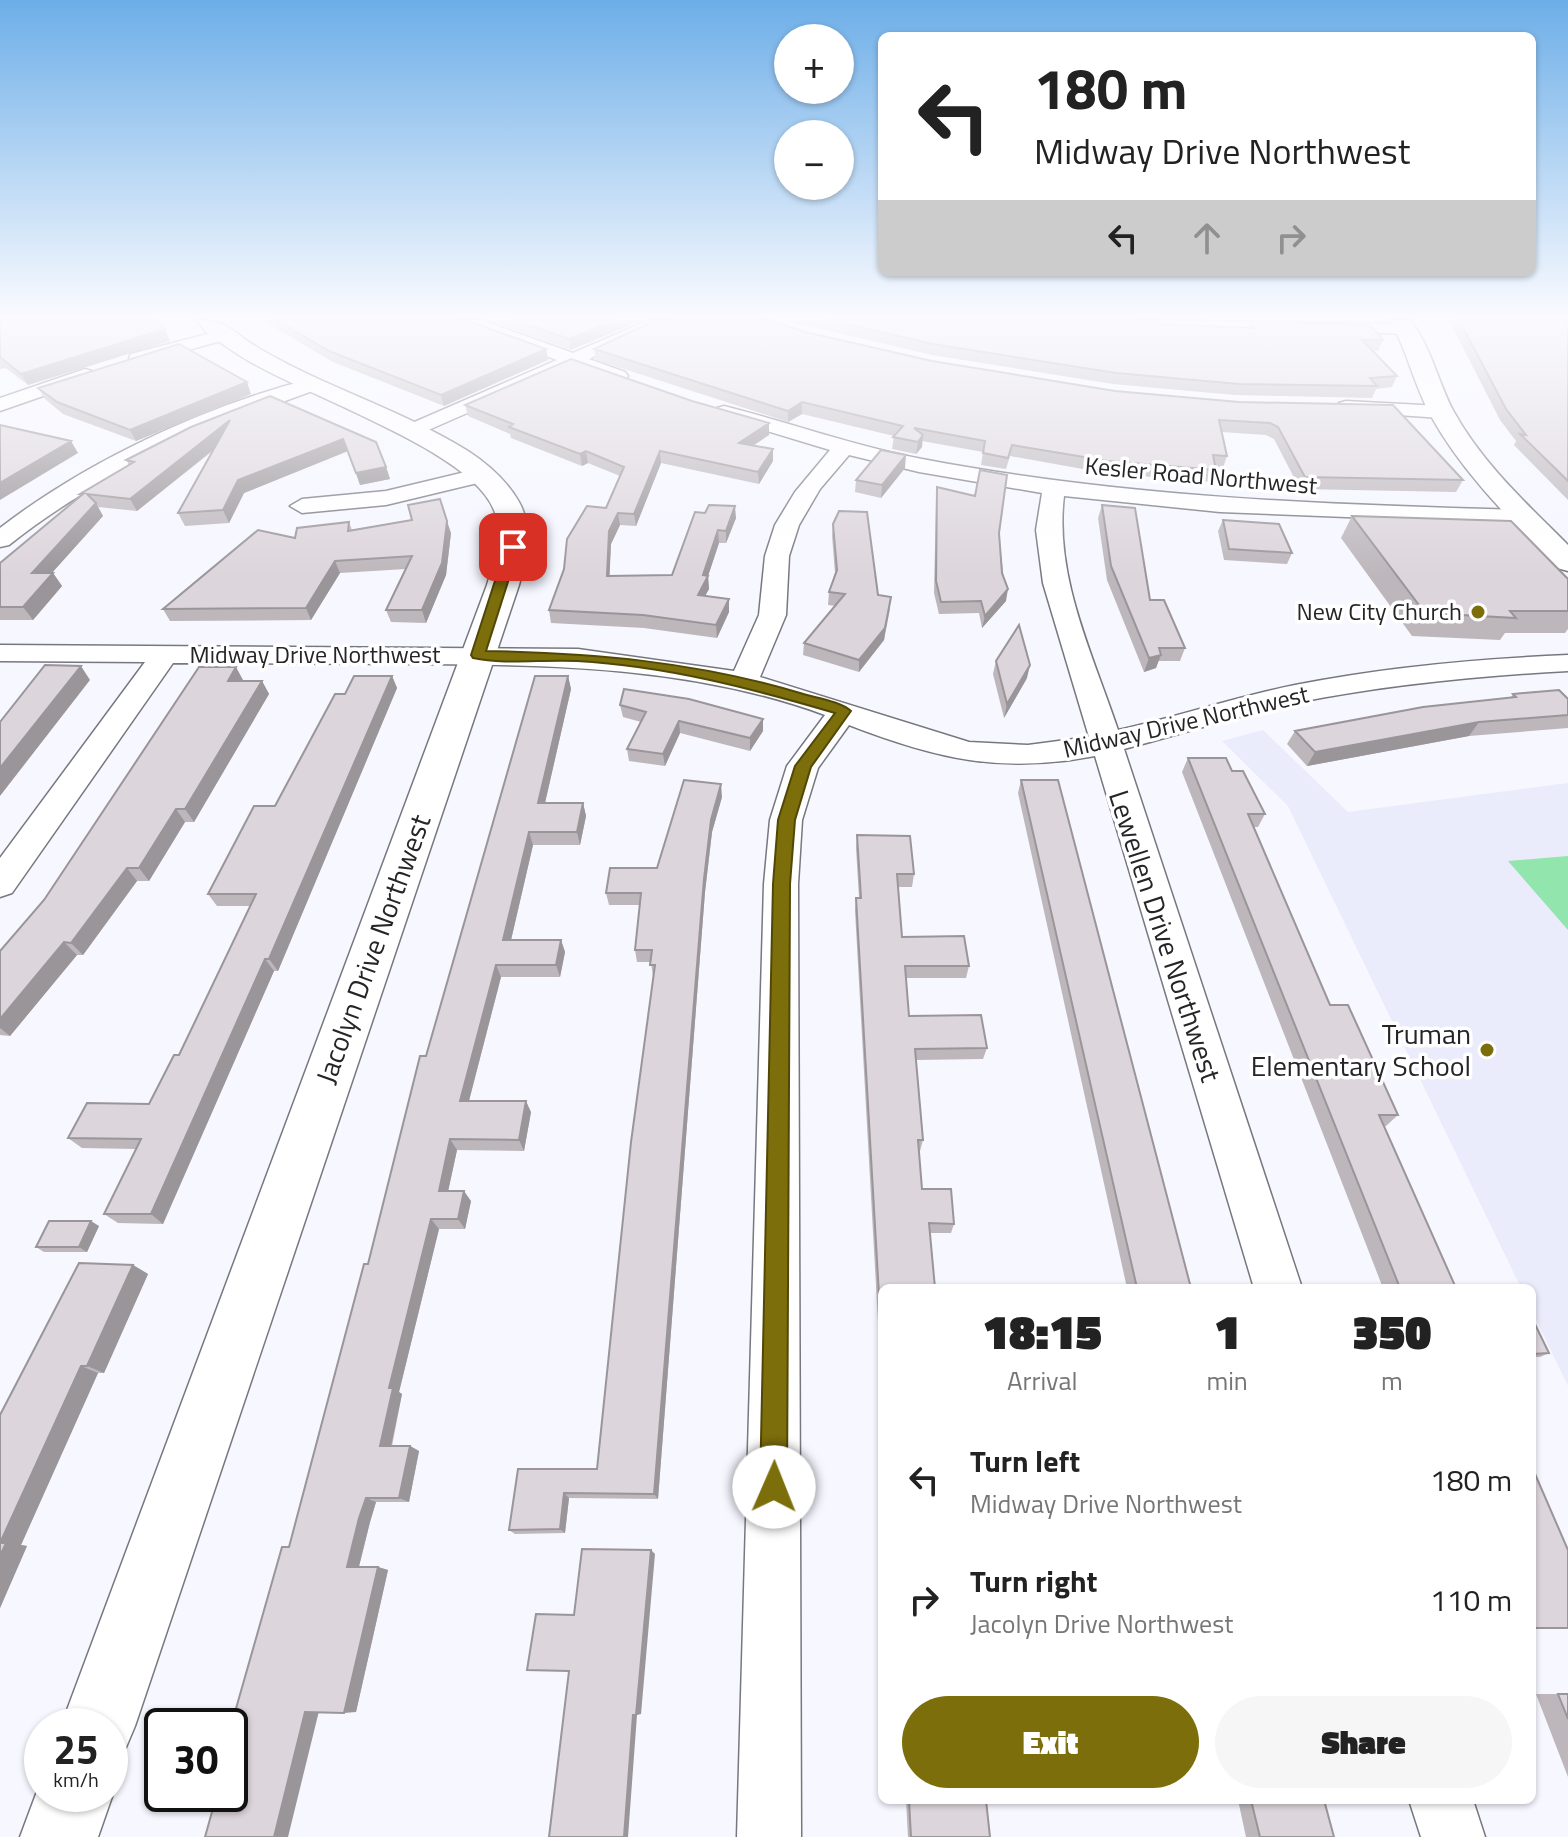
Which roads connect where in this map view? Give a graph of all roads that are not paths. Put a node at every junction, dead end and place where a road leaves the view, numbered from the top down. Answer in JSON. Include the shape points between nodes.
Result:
{"nodes":[{"id":1,"x":256,"y":406,"type":"edge"},
{"id":2,"x":356,"y":406,"type":"edge"},
{"id":3,"x":466,"y":406,"type":"edge"},
{"id":4,"x":704,"y":406,"type":"edge"},
{"id":5,"x":1326,"y":406,"type":"edge"},
{"id":6,"x":1439,"y":406,"type":"edge"},
{"id":7,"x":1441,"y":412,"type":"junction"},
{"id":8,"x":410,"y":431,"type":"junction"},
{"id":9,"x":845,"y":447,"type":"junction"},
{"id":10,"x":482,"y":475,"type":"junction"},
{"id":11,"x":1054,"y":488,"type":"junction"},
{"id":12,"x":302,"y":506,"type":"dead end"},
{"id":13,"x":1524,"y":517,"type":"junction"},
{"id":14,"x":0,"y":540,"type":"edge"},
{"id":15,"x":1568,"y":562,"type":"edge"},
{"id":16,"x":0,"y":653,"type":"edge"},
{"id":17,"x":165,"y":654,"type":"junction"},
{"id":18,"x":478,"y":655,"type":"junction"},
{"id":19,"x":1568,"y":663,"type":"edge"},
{"id":20,"x":744,"y":681,"type":"junction"},
{"id":21,"x":844,"y":711,"type":"junction"},
{"id":22,"x":1104,"y":743,"type":"junction"},
{"id":23,"x":0,"y":884,"type":"edge"},
{"id":24,"x":1277,"y":1284,"type":"edge"},
{"id":25,"x":104,"y":1708,"type":"edge"},
{"id":26,"x":1442,"y":1804,"type":"edge"},
{"id":27,"x":68,"y":1812,"type":"edge"},
{"id":28,"x":59,"y":1837,"type":"edge"},
{"id":29,"x":769,"y":1837,"type":"edge"},
{"id":30,"x":1453,"y":1837,"type":"edge"}],
"edges":[{"from":1,"to":14,"type":"street","via":[[129,454],[81,480]]},
{"from":2,"to":8,"type":"street","name":"Jacolyn Drive Northwest"},
{"from":3,"to":8,"type":"street"},
{"from":4,"to":9,"type":"street","name":"Kesler Road Northwest"},
{"from":5,"to":7,"type":"street"},
{"from":6,"to":7,"type":"street"},
{"from":7,"to":13,"type":"street","via":[[1473,462]]},
{"from":8,"to":10,"type":"street","name":"Jacolyn Drive Northwest","via":[[459,455]]},
{"from":9,"to":11,"type":"street","name":"Kesler Road Northwest"},
{"from":9,"to":20,"type":"street","via":[[814,480],[784,532],[776,559],[774,609]]},
{"from":10,"to":12,"type":"street","via":[[386,498]]},
{"from":10,"to":18,"type":"street","name":"Jacolyn Drive Northwest","via":[[505,502],[513,547]]},
{"from":11,"to":13,"type":"street","name":"Kesler Road Northwest","via":[[1348,515]]},
{"from":11,"to":22,"type":"street","name":"Lewellen Drive Northwest","via":[[1049,556]]},
{"from":13,"to":15,"type":"street"},
{"from":16,"to":17,"type":"street","name":"Midway Drive Northwest"},
{"from":17,"to":18,"type":"street","name":"Midway Drive Northwest"},
{"from":17,"to":23,"type":"street"},
{"from":18,"to":20,"type":"street","name":"Midway Drive Northwest","via":[[578,657]]},
{"from":18,"to":25,"type":"street","name":"Jacolyn Drive Northwest"},
{"from":19,"to":22,"type":"street","name":"Midway Drive Northwest","via":[[1347,685]]},
{"from":20,"to":21,"type":"street","name":"Midway Drive Northwest"},
{"from":21,"to":22,"type":"street","name":"Midway Drive Northwest","via":[[945,747],[994,755]]},
{"from":21,"to":29,"type":"street","via":[[803,766],[786,820],[781,884]]},
{"from":22,"to":24,"type":"street","name":"Lewellen Drive Northwest"},
{"from":26,"to":30,"type":"street"},
{"from":27,"to":28,"type":"street"}]}
